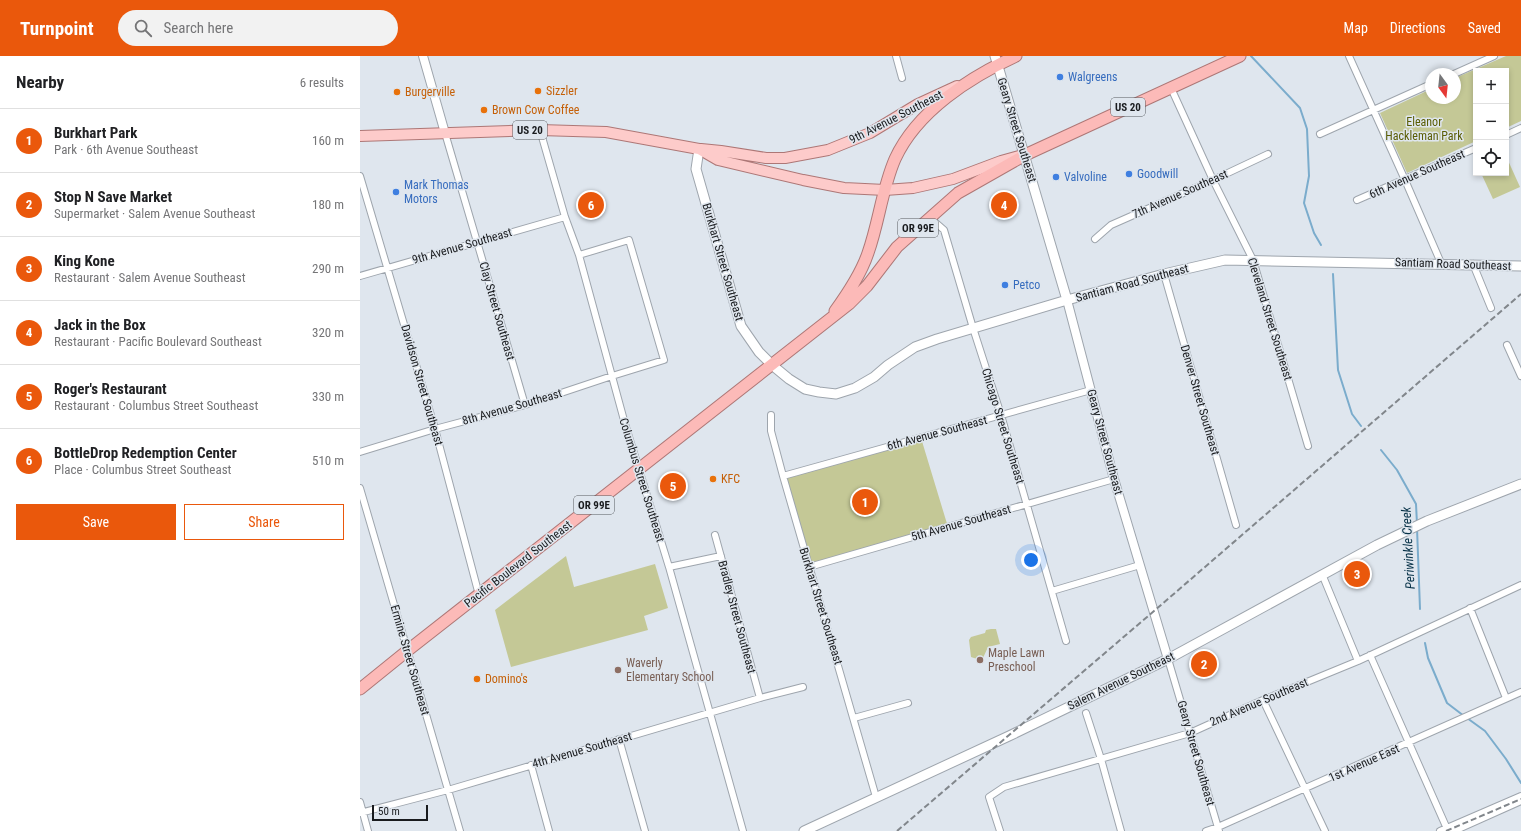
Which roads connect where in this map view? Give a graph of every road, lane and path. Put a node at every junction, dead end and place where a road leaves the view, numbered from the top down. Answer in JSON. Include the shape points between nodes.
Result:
{"nodes":[{"id":1,"x":423,"y":56,"type":"edge"},
{"id":2,"x":896,"y":56,"type":"edge"},
{"id":3,"x":1016,"y":56,"type":"edge"},
{"id":4,"x":1349,"y":56,"type":"edge"},
{"id":5,"x":1494,"y":56,"type":"edge"},
{"id":6,"x":1236,"y":58,"type":"edge"},
{"id":7,"x":996,"y":60,"type":"edge"},
{"id":8,"x":1461,"y":71,"type":"edge"},
{"id":9,"x":902,"y":78,"type":"dead end"},
{"id":10,"x":966,"y":82,"type":"junction"},
{"id":11,"x":1425,"y":87,"type":"edge"},
{"id":12,"x":1171,"y":88,"type":"junction"},
{"id":13,"x":1372,"y":110,"type":"junction"},
{"id":14,"x":1521,"y":128,"type":"edge"},
{"id":15,"x":540,"y":130,"type":"junction"},
{"id":16,"x":445,"y":132,"type":"junction"},
{"id":17,"x":1320,"y":134,"type":"dead end"},
{"id":18,"x":1509,"y":134,"type":"edge"},
{"id":19,"x":360,"y":136,"type":"edge"},
{"id":20,"x":699,"y":149,"type":"junction"},
{"id":21,"x":1473,"y":149,"type":"edge"},
{"id":22,"x":1268,"y":154,"type":"dead end"},
{"id":23,"x":1025,"y":155,"type":"junction"},
{"id":24,"x":360,"y":176,"type":"edge"},
{"id":25,"x":1213,"y":180,"type":"junction"},
{"id":26,"x":1405,"y":180,"type":"junction"},
{"id":27,"x":885,"y":190,"type":"junction"},
{"id":28,"x":1357,"y":200,"type":"dead end"},
{"id":29,"x":565,"y":217,"type":"junction"},
{"id":30,"x":929,"y":217,"type":"junction"},
{"id":31,"x":1095,"y":239,"type":"dead end"},
{"id":32,"x":477,"y":242,"type":"junction"},
{"id":33,"x":579,"y":255,"type":"junction"},
{"id":34,"x":1253,"y":260,"type":"junction"},
{"id":35,"x":1441,"y":263,"type":"junction"},
{"id":36,"x":1473,"y":264,"type":"junction"},
{"id":37,"x":1521,"y":266,"type":"edge"},
{"id":38,"x":388,"y":268,"type":"junction"},
{"id":39,"x":1164,"y":274,"type":"junction"},
{"id":40,"x":360,"y":276,"type":"edge"},
{"id":41,"x":1067,"y":300,"type":"junction"},
{"id":42,"x":1491,"y":308,"type":"dead end"},
{"id":43,"x":828,"y":321,"type":"junction"},
{"id":44,"x":973,"y":328,"type":"junction"},
{"id":45,"x":1507,"y":345,"type":"dead end"},
{"id":46,"x":772,"y":365,"type":"junction"},
{"id":47,"x":612,"y":376,"type":"junction"},
{"id":48,"x":1521,"y":376,"type":"edge"},
{"id":49,"x":1091,"y":390,"type":"junction"},
{"id":50,"x":525,"y":405,"type":"junction"},
{"id":51,"x":771,"y":414,"type":"dead end"},
{"id":52,"x":1002,"y":416,"type":"junction"},
{"id":53,"x":435,"y":429,"type":"junction"},
{"id":54,"x":1308,"y":446,"type":"dead end"},
{"id":55,"x":360,"y":452,"type":"edge"},
{"id":56,"x":638,"y":470,"type":"junction"},
{"id":57,"x":783,"y":476,"type":"junction"},
{"id":58,"x":1114,"y":479,"type":"junction"},
{"id":59,"x":1521,"y":484,"type":"edge"},
{"id":60,"x":360,"y":488,"type":"edge"},
{"id":61,"x":1027,"y":504,"type":"junction"},
{"id":62,"x":1236,"y":525,"type":"dead end"},
{"id":63,"x":715,"y":535,"type":"dead end"},
{"id":64,"x":721,"y":556,"type":"junction"},
{"id":65,"x":1140,"y":565,"type":"junction"},
{"id":66,"x":669,"y":567,"type":"junction"},
{"id":67,"x":809,"y":567,"type":"junction"},
{"id":68,"x":1322,"y":574,"type":"junction"},
{"id":69,"x":1521,"y":585,"type":"edge"},
{"id":70,"x":1052,"y":591,"type":"junction"},
{"id":71,"x":479,"y":595,"type":"junction"},
{"id":72,"x":1470,"y":608,"type":"junction"},
{"id":73,"x":1066,"y":641,"type":"dead end"},
{"id":74,"x":407,"y":651,"type":"junction"},
{"id":75,"x":1370,"y":655,"type":"junction"},
{"id":76,"x":1168,"y":659,"type":"junction"},
{"id":77,"x":1358,"y":661,"type":"junction"},
{"id":78,"x":803,"y":687,"type":"dead end"},
{"id":79,"x":360,"y":689,"type":"edge"},
{"id":80,"x":1521,"y":692,"type":"edge"},
{"id":81,"x":760,"y":698,"type":"junction"},
{"id":82,"x":1506,"y":698,"type":"junction"},
{"id":83,"x":1263,"y":700,"type":"junction"},
{"id":84,"x":908,"y":703,"type":"dead end"},
{"id":85,"x":710,"y":713,"type":"junction"},
{"id":86,"x":1086,"y":713,"type":"dead end"},
{"id":87,"x":854,"y":718,"type":"junction"},
{"id":88,"x":1190,"y":733,"type":"junction"},
{"id":89,"x":619,"y":739,"type":"junction"},
{"id":90,"x":1408,"y":743,"type":"junction"},
{"id":91,"x":1101,"y":759,"type":"junction"},
{"id":92,"x":531,"y":765,"type":"junction"},
{"id":93,"x":1306,"y":789,"type":"junction"},
{"id":94,"x":448,"y":790,"type":"junction"},
{"id":95,"x":1521,"y":796,"type":"edge"},
{"id":96,"x":876,"y":797,"type":"junction"},
{"id":97,"x":1521,"y":801,"type":"edge"},
{"id":98,"x":360,"y":802,"type":"edge"},
{"id":99,"x":362,"y":813,"type":"edge"},
{"id":100,"x":1218,"y":829,"type":"edge"},
{"id":101,"x":1447,"y":829,"type":"edge"},
{"id":102,"x":368,"y":831,"type":"edge"},
{"id":103,"x":460,"y":831,"type":"edge"},
{"id":104,"x":549,"y":831,"type":"edge"},
{"id":105,"x":645,"y":831,"type":"edge"},
{"id":106,"x":743,"y":831,"type":"edge"},
{"id":107,"x":804,"y":831,"type":"edge"},
{"id":108,"x":1000,"y":831,"type":"edge"},
{"id":109,"x":1121,"y":831,"type":"edge"},
{"id":110,"x":1206,"y":831,"type":"edge"},
{"id":111,"x":1325,"y":831,"type":"edge"},
{"id":112,"x":1440,"y":831,"type":"edge"},
{"id":113,"x":1454,"y":831,"type":"edge"}],
"edges":[{"from":1,"to":16,"type":"street","name":"Clay Street Southeast"},
{"from":2,"to":9,"type":"street"},
{"from":3,"to":7,"type":"highway","name":"9th Avenue Southeast","number":"US 20"},
{"from":4,"to":13,"type":"street"},
{"from":5,"to":8,"type":"street"},
{"from":6,"to":12,"type":"highway","name":"Pacific Boulevard Southeast","number":"US 20"},
{"from":7,"to":10,"type":"highway","name":"9th Avenue Southeast","number":"US 20"},
{"from":7,"to":23,"type":"main road","name":"Geary Street Southeast"},
{"from":10,"to":20,"type":"main road","name":"9th Avenue Southeast","number":"US 20","via":[[918,104],[870,133],[828,150],[785,158],[766,158]]},
{"from":10,"to":27,"type":"highway","name":"Pacific Boulevard Southeast","number":"OR 99E","via":[[927,115],[908,137],[896,159]]},
{"from":11,"to":13,"type":"street"},
{"from":12,"to":23,"type":"highway","name":"Pacific Boulevard Southeast","number":"US 20"},
{"from":12,"to":25,"type":"street","name":"Cleveland Street Southeast"},
{"from":13,"to":17,"type":"street"},
{"from":13,"to":26,"type":"street"},
{"from":14,"to":18,"type":"street"},
{"from":15,"to":16,"type":"main road","number":"US 20"},
{"from":15,"to":20,"type":"main road","number":"US 20","via":[[606,132]]},
{"from":15,"to":29,"type":"street","name":"Columbus Street Southeast"},
{"from":16,"to":19,"type":"main road","number":"US 20"},
{"from":16,"to":32,"type":"street","name":"Clay Street Southeast"},
{"from":20,"to":27,"type":"main road","number":"US 20","via":[[718,160],[803,180],[844,188]]},
{"from":20,"to":46,"type":"main road","name":"Burkhart Street Southeast","via":[[696,170],[741,326],[759,352]]},
{"from":21,"to":26,"type":"street","name":"6th Avenue Southeast"},
{"from":22,"to":25,"type":"street","name":"7th Avenue Southeast"},
{"from":23,"to":27,"type":"main road","number":"US 20","via":[[953,179],[913,188]]},
{"from":23,"to":30,"type":"highway","name":"Pacific Boulevard Southeast","number":"OR 99E","via":[[958,193]]},
{"from":23,"to":41,"type":"main road","name":"Geary Street Southeast"},
{"from":24,"to":38,"type":"street","name":"Davidson Street Southeast"},
{"from":25,"to":31,"type":"street","name":"7th Avenue Southeast","via":[[1111,225]]},
{"from":25,"to":34,"type":"street","name":"Cleveland Street Southeast"},
{"from":26,"to":28,"type":"street","name":"6th Avenue Southeast"},
{"from":26,"to":35,"type":"street"},
{"from":27,"to":43,"type":"highway","name":"Pacific Boulevard Southeast","number":"OR 99E","via":[[868,253],[852,286]]},
{"from":29,"to":32,"type":"street","name":"9th Avenue Southeast"},
{"from":29,"to":33,"type":"street","name":"Columbus Street Southeast"},
{"from":30,"to":43,"type":"highway","name":"Pacific Boulevard Southeast","number":"OR 99E","via":[[897,247],[850,304]]},
{"from":30,"to":44,"type":"street","name":"Chicago Street Southeast","via":[[944,230]]},
{"from":32,"to":38,"type":"street","name":"9th Avenue Southeast"},
{"from":32,"to":50,"type":"street","name":"Clay Street Southeast"},
{"from":33,"to":47,"type":"street","name":"Columbus Street Southeast"},
{"from":33,"to":47,"type":"street","name":"8th Avenue Southeast","via":[[629,240],[664,360]]},
{"from":34,"to":35,"type":"main road","name":"Santiam Road Southeast"},
{"from":34,"to":39,"type":"main road","name":"Santiam Road Southeast","via":[[1224,260]]},
{"from":34,"to":54,"type":"street","name":"Cleveland Street Southeast"},
{"from":35,"to":36,"type":"main road","name":"Santiam Road Southeast"},
{"from":36,"to":37,"type":"main road","name":"Santiam Road Southeast"},
{"from":36,"to":42,"type":"street"},
{"from":38,"to":40,"type":"street","name":"9th Avenue Southeast"},
{"from":38,"to":53,"type":"street","name":"Davidson Street Southeast"},
{"from":39,"to":41,"type":"main road","name":"Santiam Road Southeast"},
{"from":39,"to":62,"type":"street","name":"Denver Street Southeast"},
{"from":41,"to":44,"type":"main road","name":"Santiam Road Southeast"},
{"from":41,"to":49,"type":"street","name":"Geary Street Southeast"},
{"from":43,"to":46,"type":"highway","name":"Pacific Boulevard Southeast","number":"OR 99E"},
{"from":44,"to":46,"type":"main road","name":"Santiam Road Southeast","via":[[916,347],[868,381],[836,394],[805,389]]},
{"from":44,"to":52,"type":"street","name":"Chicago Street Southeast"},
{"from":45,"to":48,"type":"street"},
{"from":46,"to":56,"type":"highway","name":"Pacific Boulevard Southeast","number":"OR 99E"},
{"from":47,"to":50,"type":"street","name":"8th Avenue Southeast"},
{"from":47,"to":56,"type":"street","name":"Columbus Street Southeast"},
{"from":49,"to":52,"type":"street","name":"6th Avenue Southeast"},
{"from":49,"to":58,"type":"street","name":"Geary Street Southeast"},
{"from":50,"to":53,"type":"street","name":"8th Avenue Southeast"},
{"from":51,"to":57,"type":"street","name":"Burkhart Street Southeast","via":[[771,431]]},
{"from":52,"to":57,"type":"street","name":"6th Avenue Southeast"},
{"from":52,"to":61,"type":"street","name":"Chicago Street Southeast"},
{"from":53,"to":55,"type":"street","name":"8th Avenue Southeast"},
{"from":53,"to":71,"type":"street","name":"Davidson Street Southeast"},
{"from":56,"to":66,"type":"street","name":"Columbus Street Southeast"},
{"from":56,"to":71,"type":"highway","name":"Pacific Boulevard Southeast","number":"OR 99E"},
{"from":57,"to":67,"type":"street","name":"Burkhart Street Southeast"},
{"from":58,"to":61,"type":"street","name":"5th Avenue Southeast"},
{"from":58,"to":65,"type":"street","name":"Geary Street Southeast"},
{"from":59,"to":68,"type":"main road","name":"Salem Avenue Southeast","via":[[1428,521]]},
{"from":60,"to":74,"type":"street","name":"Ermine Street Southeast"},
{"from":61,"to":67,"type":"street","name":"5th Avenue Southeast"},
{"from":61,"to":70,"type":"street","name":"Chicago Street Southeast"},
{"from":63,"to":64,"type":"street","name":"Bradley Street Southeast"},
{"from":64,"to":66,"type":"street"},
{"from":64,"to":81,"type":"street","name":"Bradley Street Southeast"},
{"from":65,"to":70,"type":"street"},
{"from":65,"to":76,"type":"street","name":"Geary Street Southeast"},
{"from":66,"to":85,"type":"street","name":"Columbus Street Southeast"},
{"from":67,"to":87,"type":"street","name":"Burkhart Street Southeast"},
{"from":68,"to":76,"type":"main road","name":"Salem Avenue Southeast"},
{"from":68,"to":77,"type":"street"},
{"from":69,"to":72,"type":"street","name":"2nd Avenue Southeast"},
{"from":70,"to":73,"type":"street","name":"Chicago Street Southeast"},
{"from":71,"to":74,"type":"highway","name":"Pacific Boulevard Southeast","number":"OR 99E"},
{"from":72,"to":75,"type":"street","name":"2nd Avenue Southeast"},
{"from":72,"to":82,"type":"street"},
{"from":74,"to":79,"type":"highway","name":"Pacific Boulevard Southeast","number":"OR 99E"},
{"from":74,"to":94,"type":"street","name":"Ermine Street Southeast"},
{"from":75,"to":77,"type":"street","name":"2nd Avenue Southeast"},
{"from":75,"to":90,"type":"street"},
{"from":76,"to":88,"type":"street","name":"Geary Street Southeast"},
{"from":76,"to":96,"type":"main road","name":"Salem Avenue Southeast"},
{"from":77,"to":83,"type":"street","name":"2nd Avenue Southeast"},
{"from":78,"to":81,"type":"street","name":"4th Avenue Southeast"},
{"from":80,"to":82,"type":"street","name":"1st Avenue East"},
{"from":81,"to":85,"type":"street","name":"4th Avenue Southeast"},
{"from":82,"to":90,"type":"street","name":"1st Avenue East"},
{"from":83,"to":88,"type":"street","name":"2nd Avenue Southeast"},
{"from":83,"to":93,"type":"street"},
{"from":84,"to":87,"type":"street"},
{"from":85,"to":89,"type":"street","name":"4th Avenue Southeast"},
{"from":85,"to":106,"type":"street","name":"Columbus Street Southeast"},
{"from":86,"to":91,"type":"street"},
{"from":87,"to":96,"type":"street","name":"Burkhart Street Southeast"},
{"from":88,"to":91,"type":"street","name":"2nd Avenue Southeast"},
{"from":88,"to":100,"type":"street","name":"Geary Street Southeast"},
{"from":89,"to":92,"type":"street","name":"4th Avenue Southeast"},
{"from":89,"to":105,"type":"street"},
{"from":90,"to":93,"type":"street","name":"1st Avenue East"},
{"from":90,"to":101,"type":"street"},
{"from":91,"to":108,"type":"street","name":"2nd Avenue Southeast","via":[[1004,786],[989,797]]},
{"from":91,"to":109,"type":"street"},
{"from":92,"to":94,"type":"street","name":"4th Avenue Southeast"},
{"from":92,"to":104,"type":"street"},
{"from":93,"to":100,"type":"street","name":"1st Avenue East"},
{"from":93,"to":111,"type":"street"},
{"from":94,"to":99,"type":"street","name":"4th Avenue Southeast"},
{"from":94,"to":103,"type":"street","name":"Ermine Street Southeast"},
{"from":95,"to":101,"type":"street"},
{"from":96,"to":107,"type":"main road","name":"Salem Avenue Southeast"},
{"from":97,"to":113,"type":"street"},
{"from":98,"to":99,"type":"street"},
{"from":99,"to":102,"type":"street"},
{"from":100,"to":110,"type":"street","name":"1st Avenue East"},
{"from":101,"to":112,"type":"street"}]}
